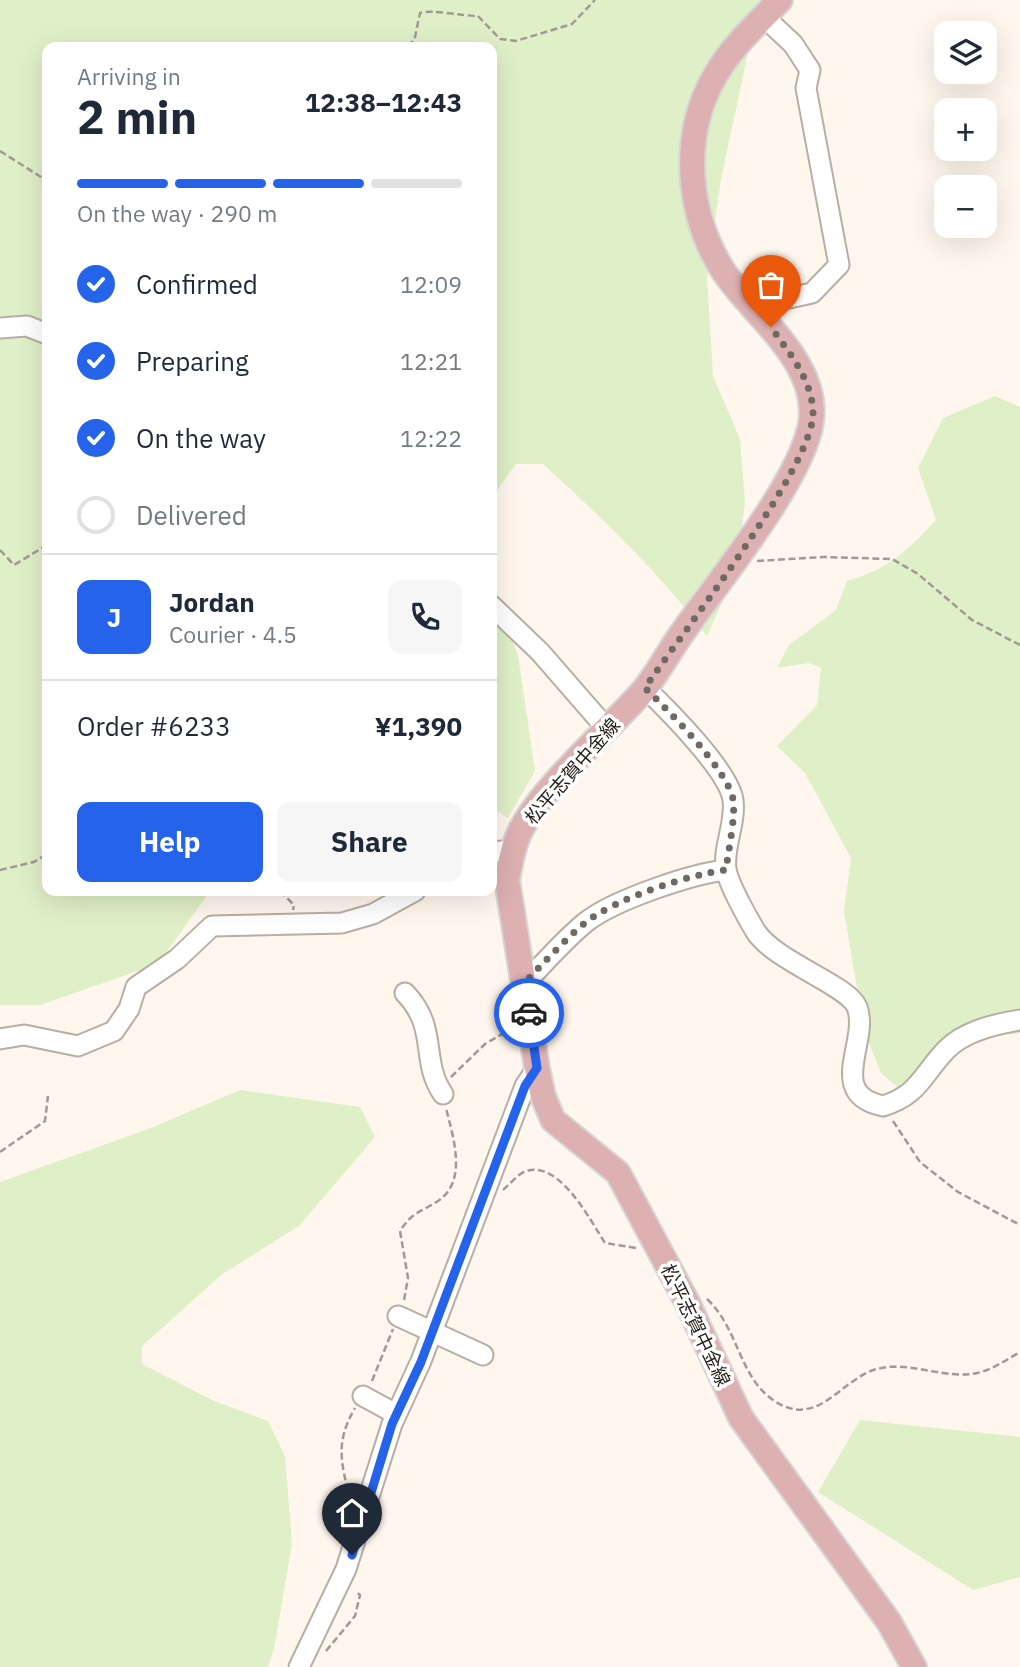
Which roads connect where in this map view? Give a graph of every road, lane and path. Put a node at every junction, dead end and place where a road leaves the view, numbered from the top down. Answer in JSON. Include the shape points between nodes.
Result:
{"nodes":[{"id":1,"x":595,"y":0,"type":"edge"},
{"id":2,"x":772,"y":8,"type":"edge"},
{"id":3,"x":412,"y":42,"type":"edge"},
{"id":4,"x":0,"y":151,"type":"edge"},
{"id":5,"x":42,"y":179,"type":"edge"},
{"id":6,"x":753,"y":306,"type":"junction"},
{"id":7,"x":0,"y":328,"type":"edge"},
{"id":8,"x":42,"y":332,"type":"edge"},
{"id":9,"x":42,"y":548,"type":"edge"},
{"id":10,"x":0,"y":550,"type":"edge"},
{"id":11,"x":736,"y":559,"type":"junction"},
{"id":12,"x":497,"y":611,"type":"edge"},
{"id":13,"x":1020,"y":645,"type":"edge"},
{"id":14,"x":645,"y":688,"type":"junction"},
{"id":15,"x":607,"y":729,"type":"junction"},
{"id":16,"x":502,"y":851,"type":"edge"},
{"id":17,"x":42,"y":857,"type":"edge"},
{"id":18,"x":0,"y":870,"type":"edge"},
{"id":19,"x":726,"y":870,"type":"junction"},
{"id":20,"x":285,"y":896,"type":"edge"},
{"id":21,"x":406,"y":896,"type":"edge"},
{"id":22,"x":289,"y":924,"type":"junction"},
{"id":23,"x":525,"y":982,"type":"junction"},
{"id":24,"x":405,"y":993,"type":"dead end"},
{"id":25,"x":1020,"y":1020,"type":"edge"},
{"id":26,"x":531,"y":1024,"type":"junction"},
{"id":27,"x":0,"y":1039,"type":"edge"},
{"id":28,"x":537,"y":1068,"type":"junction"},
{"id":29,"x":443,"y":1094,"type":"junction"},
{"id":30,"x":48,"y":1096,"type":"dead end"},
{"id":31,"x":883,"y":1106,"type":"junction"},
{"id":32,"x":0,"y":1152,"type":"edge"},
{"id":33,"x":485,"y":1192,"type":"junction"},
{"id":34,"x":1020,"y":1225,"type":"edge"},
{"id":35,"x":660,"y":1252,"type":"junction"},
{"id":36,"x":702,"y":1294,"type":"dead end"},
{"id":37,"x":398,"y":1316,"type":"junction"},
{"id":38,"x":433,"y":1331,"type":"junction"},
{"id":39,"x":1020,"y":1352,"type":"edge"},
{"id":40,"x":483,"y":1355,"type":"dead end"},
{"id":41,"x":363,"y":1396,"type":"junction"},
{"id":42,"x":396,"y":1414,"type":"junction"},
{"id":43,"x":352,"y":1513,"type":"dead end"},
{"id":44,"x":342,"y":1579,"type":"junction"},
{"id":45,"x":302,"y":1661,"type":"edge"},
{"id":46,"x":914,"y":1667,"type":"edge"}],
"edges":[{"from":1,"to":3,"type":"path","via":[[572,24],[516,41],[500,39],[478,16],[429,10],[420,13]]},
{"from":2,"to":6,"type":"main road","name":"松平志賀中金線","via":[[733,48],[714,77],[700,111],[691,178],[702,230],[724,272]]},
{"from":2,"to":6,"type":"street","via":[[810,70],[806,88],[839,265],[813,293]]},
{"from":4,"to":5,"type":"path"},
{"from":6,"to":11,"type":"main road","name":"松平志賀中金線","via":[[797,365],[813,413],[801,453]]},
{"from":7,"to":8,"type":"street","via":[[27,326]]},
{"from":9,"to":10,"type":"path","via":[[14,565]]},
{"from":11,"to":13,"type":"path","via":[[892,559],[918,574],[972,620]]},
{"from":11,"to":14,"type":"main road","name":"松平志賀中金線"},
{"from":12,"to":15,"type":"street"},
{"from":14,"to":15,"type":"main road","name":"松平志賀中金線"},
{"from":14,"to":19,"type":"street","via":[[716,767],[733,799]]},
{"from":15,"to":16,"type":"main road","name":"松平志賀中金線"},
{"from":16,"to":23,"type":"main road","name":"松平志賀中金線"},
{"from":17,"to":18,"type":"path"},
{"from":19,"to":23,"type":"street","via":[[689,877],[610,907],[588,920]]},
{"from":19,"to":31,"type":"street","via":[[757,933],[806,973],[843,991],[856,1006],[854,1085],[870,1104]]},
{"from":20,"to":22,"type":"path","via":[[294,905]]},
{"from":21,"to":22,"type":"street","via":[[373,914],[342,923]]},
{"from":22,"to":27,"type":"street","via":[[212,926],[177,959],[136,987],[129,1009],[114,1031],[78,1046],[24,1035]]},
{"from":23,"to":26,"type":"main road","name":"松平志賀中金線"},
{"from":24,"to":29,"type":"street","via":[[418,1006],[429,1032],[434,1081]]},
{"from":25,"to":31,"type":"street","via":[[998,1023],[947,1049],[915,1091]]},
{"from":26,"to":28,"type":"main road","name":"松平志賀中金線"},
{"from":26,"to":29,"type":"path","via":[[513,1028],[485,1044],[443,1085]]},
{"from":28,"to":33,"type":"street","via":[[525,1086]]},
{"from":28,"to":35,"type":"main road","name":"松平志賀中金線","via":[[553,1120],[618,1173]]},
{"from":29,"to":37,"type":"path","via":[[456,1161],[454,1181],[447,1194],[409,1216],[400,1231],[408,1278]]},
{"from":30,"to":32,"type":"path","via":[[45,1121]]},
{"from":31,"to":34,"type":"path","via":[[920,1162],[958,1192]]},
{"from":33,"to":35,"type":"path","via":[[501,1191],[524,1172],[539,1170],[562,1180],[606,1243]]},
{"from":33,"to":38,"type":"street"},
{"from":35,"to":46,"type":"main road","name":"松平志賀中金線","via":[[741,1418],[889,1622]]},
{"from":36,"to":39,"type":"path","via":[[733,1332],[751,1379],[774,1401],[793,1408],[811,1408],[834,1398],[872,1370],[976,1373]]},
{"from":37,"to":38,"type":"street"},
{"from":37,"to":41,"type":"path"},
{"from":38,"to":40,"type":"street"},
{"from":38,"to":42,"type":"street"},
{"from":41,"to":42,"type":"street"},
{"from":41,"to":43,"type":"path","via":[[344,1426],[340,1443]]},
{"from":42,"to":44,"type":"street"},
{"from":44,"to":45,"type":"street"},
{"from":44,"to":45,"type":"path","via":[[359,1595],[355,1616],[316,1661]]}]}
